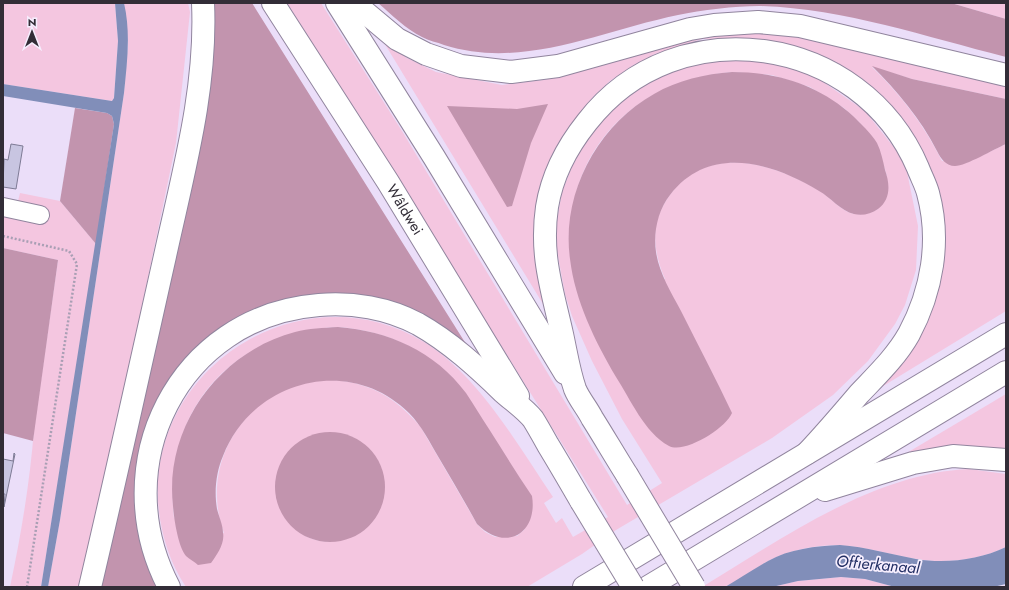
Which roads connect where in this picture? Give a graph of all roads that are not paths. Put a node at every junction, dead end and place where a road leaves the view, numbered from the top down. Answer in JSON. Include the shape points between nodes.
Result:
{"nodes":[{"id":1,"x":203,"y":3,"type":"edge"},
{"id":2,"x":273,"y":3,"type":"edge"},
{"id":3,"x":337,"y":3,"type":"edge"},
{"id":4,"x":354,"y":3,"type":"edge"},
{"id":5,"x":1006,"y":75,"type":"edge"},
{"id":6,"x":3,"y":207,"type":"edge"},
{"id":7,"x":40,"y":215,"type":"dead end"},
{"id":8,"x":1006,"y":334,"type":"edge"},
{"id":9,"x":1006,"y":372,"type":"edge"},
{"id":10,"x":575,"y":390,"type":"junction"},
{"id":11,"x":532,"y":419,"type":"junction"},
{"id":12,"x":807,"y":453,"type":"junction"},
{"id":13,"x":1006,"y":460,"type":"edge"},
{"id":14,"x":796,"y":498,"type":"junction"},
{"id":15,"x":90,"y":587,"type":"edge"},
{"id":16,"x":169,"y":587,"type":"edge"},
{"id":17,"x":584,"y":587,"type":"edge"},
{"id":18,"x":633,"y":587,"type":"edge"},
{"id":19,"x":648,"y":587,"type":"edge"},
{"id":20,"x":694,"y":587,"type":"edge"}],
"edges":[{"from":1,"to":15,"type":"highway","via":[[204,36],[193,131]]},
{"from":2,"to":11,"type":"highway","name":"Wâldwei","via":[[388,182]]},
{"from":3,"to":10,"type":"highway","via":[[438,163]]},
{"from":4,"to":5,"type":"highway","via":[[397,39],[426,54],[461,66],[511,72],[558,66],[690,29],[758,22],[800,26]]},
{"from":6,"to":7,"type":"street"},
{"from":8,"to":12,"type":"highway"},
{"from":9,"to":14,"type":"highway"},
{"from":10,"to":12,"type":"highway","via":[[547,276],[545,249],[551,191],[571,144],[602,103],[643,72],[686,55],[729,49],[773,52],[816,64],[841,77],[884,112],[901,134],[928,193],[935,237],[931,275],[908,335],[875,378]]},
{"from":10,"to":20,"type":"highway","bridge":true},
{"from":11,"to":16,"type":"highway","via":[[444,340],[395,315],[374,308],[328,304],[288,309],[251,322],[214,346],[181,382],[165,407],[150,445],[145,481],[150,533]]},
{"from":11,"to":18,"type":"highway","name":"Wâldwei","bridge":true},
{"from":12,"to":17,"type":"highway"},
{"from":13,"to":14,"type":"highway","via":[[953,456],[913,463]]},
{"from":14,"to":19,"type":"highway"}]}
